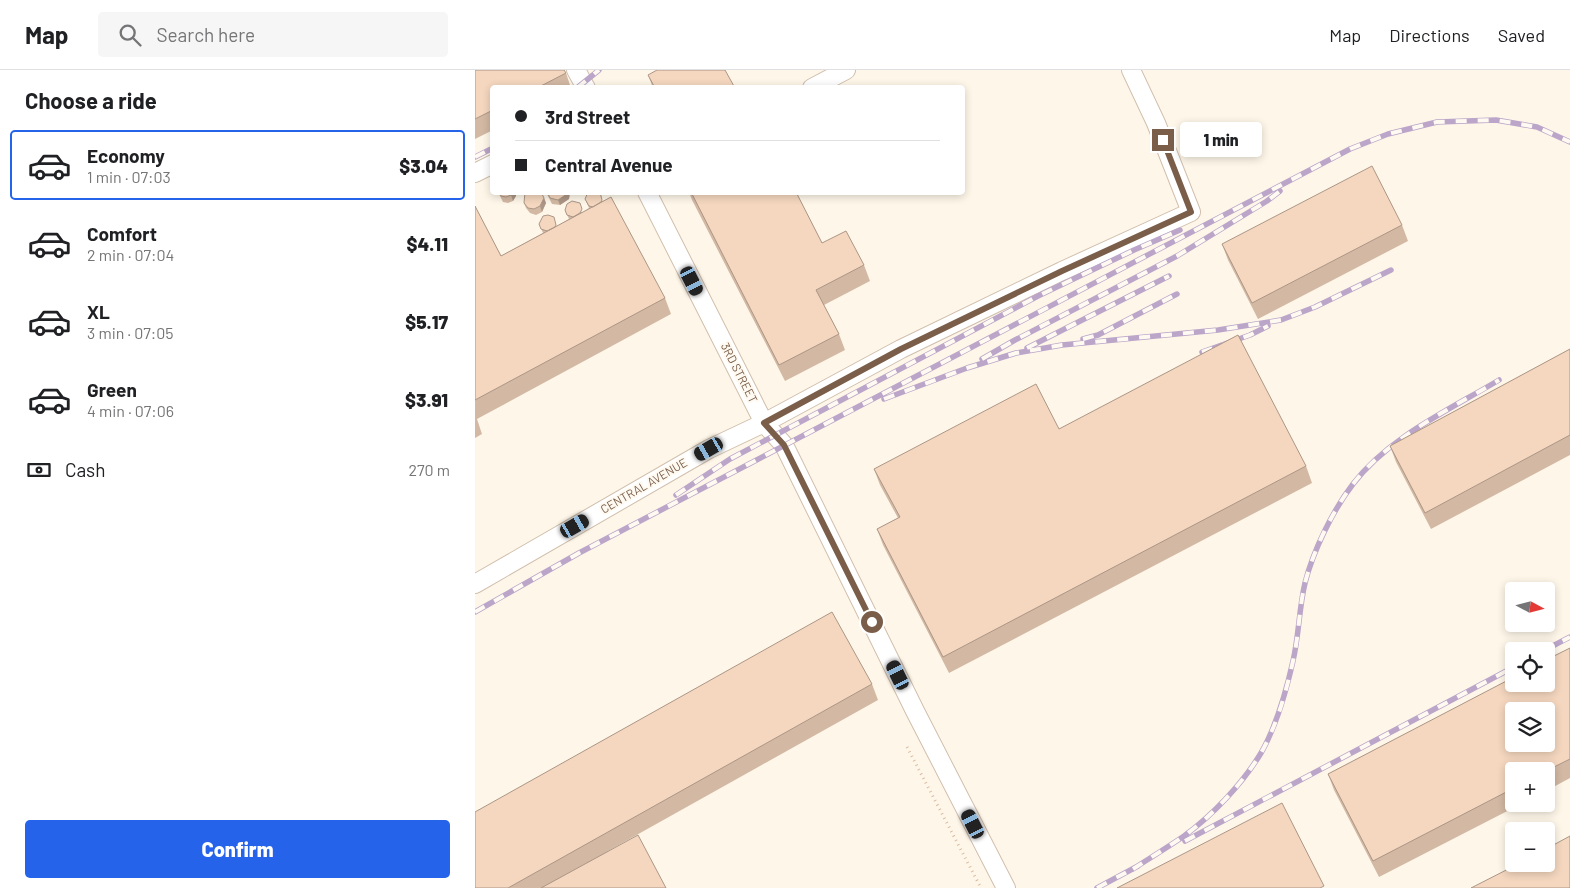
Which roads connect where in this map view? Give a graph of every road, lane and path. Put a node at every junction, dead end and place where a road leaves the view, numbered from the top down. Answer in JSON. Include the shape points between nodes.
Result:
{"nodes":[{"id":1,"x":846,"y":70,"type":"edge"},
{"id":2,"x":1131,"y":70,"type":"edge"},
{"id":3,"x":818,"y":85,"type":"edge"},
{"id":4,"x":490,"y":166,"type":"edge"},
{"id":5,"x":475,"y":173,"type":"edge"},
{"id":6,"x":649,"y":195,"type":"edge"},
{"id":7,"x":764,"y":423,"type":"junction"},
{"id":8,"x":475,"y":584,"type":"edge"},
{"id":9,"x":907,"y":748,"type":"dead end"},
{"id":10,"x":981,"y":888,"type":"edge"},
{"id":11,"x":1006,"y":888,"type":"edge"}],
"edges":[{"from":1,"to":3,"type":"street"},
{"from":2,"to":7,"type":"street","name":"CENTRAL AVENUE","via":[[1156,122],[1191,212],[901,349]]},
{"from":4,"to":5,"type":"street"},
{"from":6,"to":7,"type":"street","name":"3RD STREET"},
{"from":7,"to":8,"type":"street","name":"CENTRAL AVENUE","via":[[709,449]]},
{"from":7,"to":11,"type":"street","name":"3RD STREET","via":[[784,445]]},
{"from":9,"to":10,"type":"path"}]}
